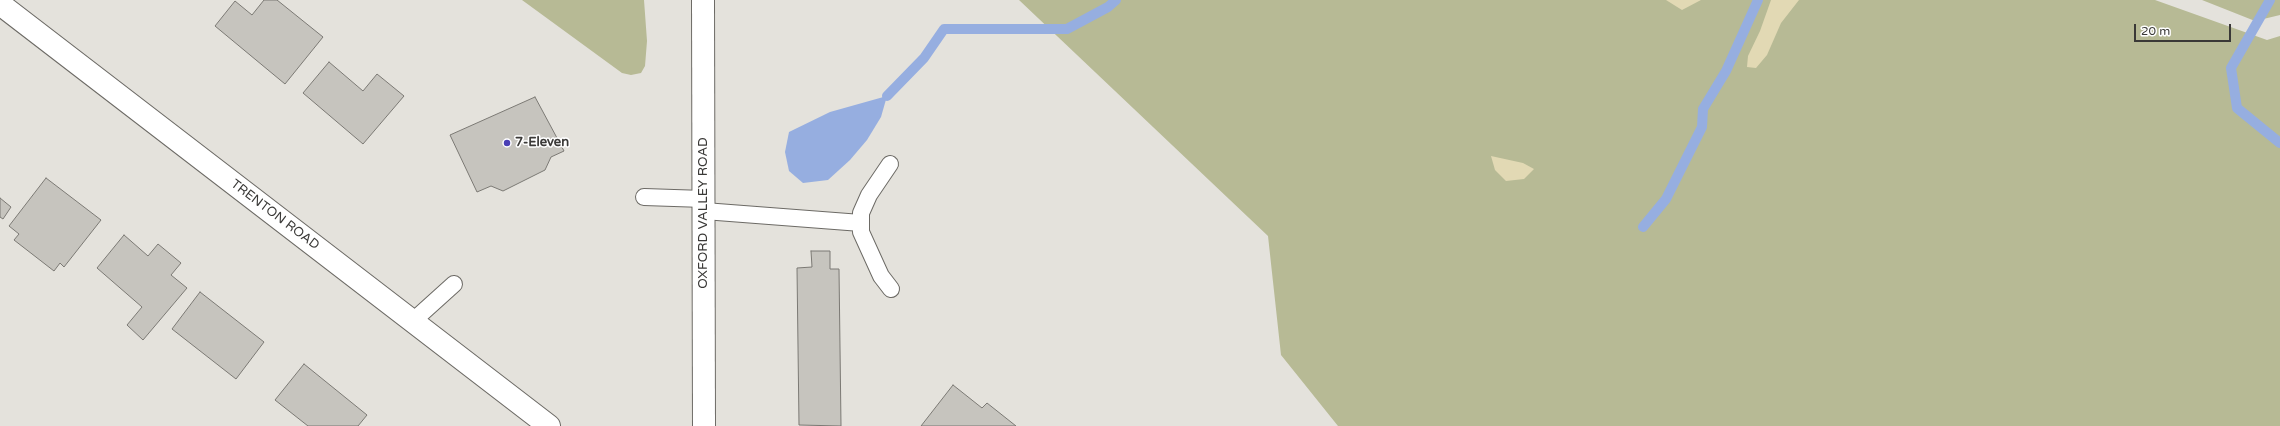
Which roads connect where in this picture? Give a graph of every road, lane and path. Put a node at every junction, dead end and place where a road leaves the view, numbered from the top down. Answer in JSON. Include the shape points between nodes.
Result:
{"nodes":[{"id":1,"x":703,"y":0,"type":"edge"},
{"id":2,"x":0,"y":4,"type":"edge"},
{"id":3,"x":890,"y":164,"type":"dead end"},
{"id":4,"x":644,"y":197,"type":"dead end"},
{"id":5,"x":704,"y":205,"type":"junction"},
{"id":6,"x":861,"y":223,"type":"junction"},
{"id":7,"x":454,"y":284,"type":"dead end"},
{"id":8,"x":891,"y":289,"type":"dead end"},
{"id":9,"x":413,"y":321,"type":"junction"},
{"id":10,"x":549,"y":426,"type":"edge"},
{"id":11,"x":704,"y":426,"type":"edge"}],
"edges":[{"from":1,"to":5,"type":"main road","name":"OXFORD VALLEY ROAD"},
{"from":2,"to":9,"type":"main road","name":"TRENTON ROAD"},
{"from":3,"to":6,"type":"lane","via":[[869,195],[861,213]]},
{"from":4,"to":5,"type":"lane"},
{"from":5,"to":6,"type":"lane"},
{"from":5,"to":11,"type":"main road","name":"OXFORD VALLEY ROAD"},
{"from":6,"to":8,"type":"lane","via":[[861,232],[881,276]]},
{"from":7,"to":9,"type":"lane"},
{"from":9,"to":10,"type":"main road","name":"TRENTON ROAD"}]}
